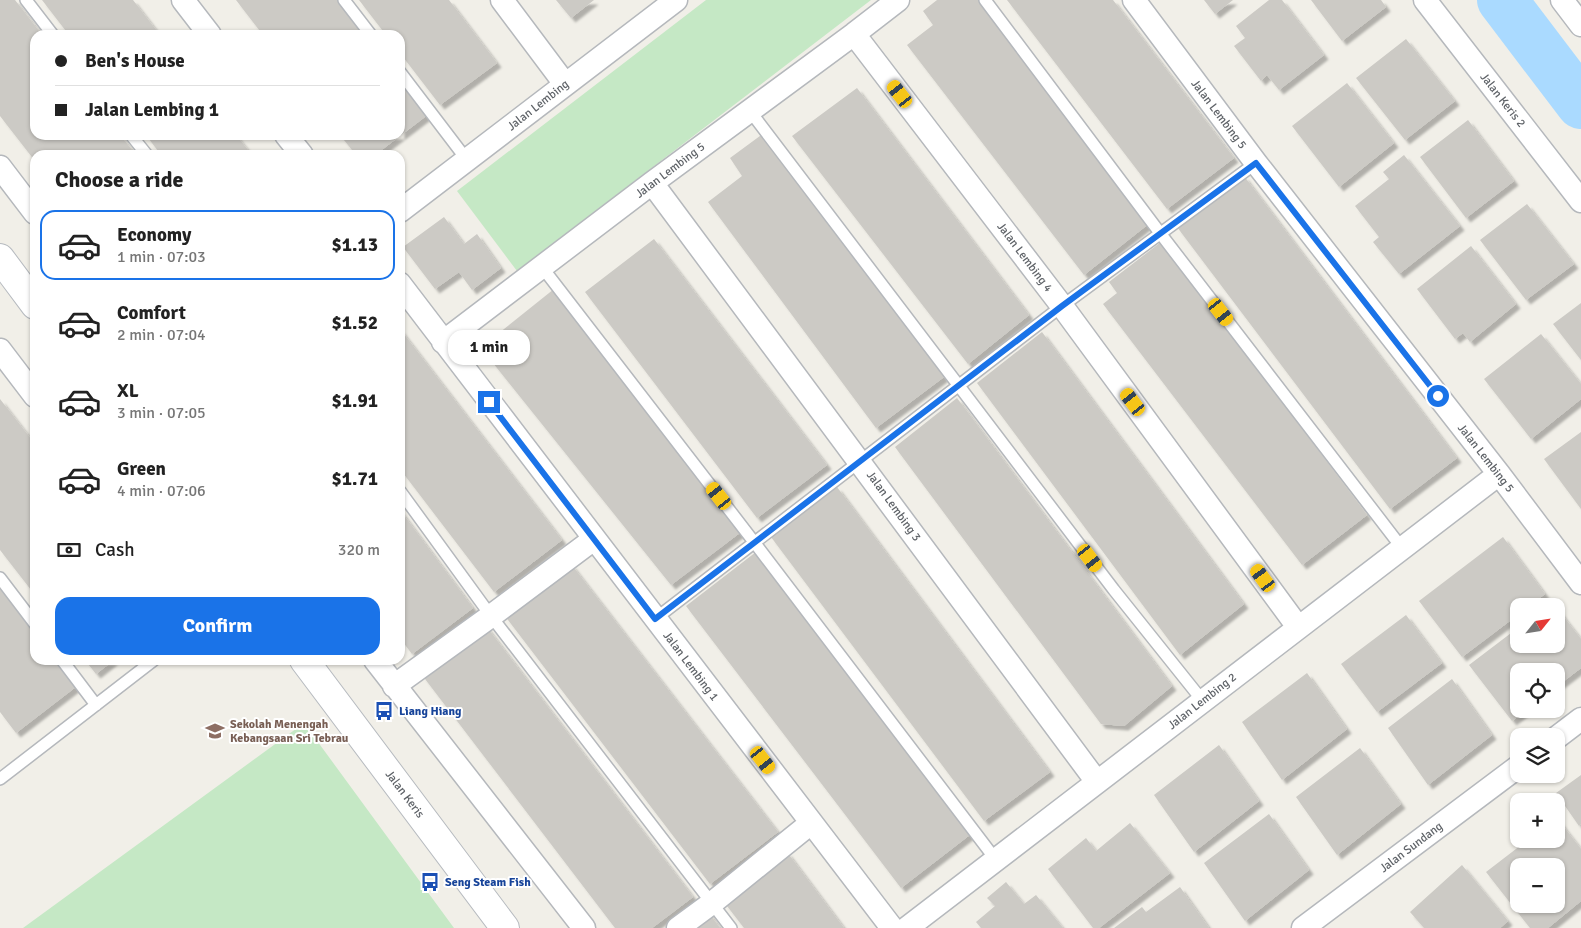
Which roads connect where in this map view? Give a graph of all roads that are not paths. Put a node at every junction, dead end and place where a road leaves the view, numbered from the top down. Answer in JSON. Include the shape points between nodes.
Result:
{"nodes":[{"id":1,"x":26,"y":0,"type":"edge"},
{"id":2,"x":183,"y":0,"type":"edge"},
{"id":3,"x":344,"y":0,"type":"edge"},
{"id":4,"x":502,"y":0,"type":"edge"},
{"id":5,"x":675,"y":0,"type":"edge"},
{"id":6,"x":898,"y":0,"type":"edge"},
{"id":7,"x":985,"y":0,"type":"edge"},
{"id":8,"x":1134,"y":0,"type":"edge"},
{"id":9,"x":1425,"y":0,"type":"edge"},
{"id":10,"x":1562,"y":0,"type":"edge"},
{"id":11,"x":1581,"y":25,"type":"edge"},
{"id":12,"x":49,"y":30,"type":"edge"},
{"id":13,"x":206,"y":30,"type":"edge"},
{"id":14,"x":367,"y":30,"type":"edge"},
{"id":15,"x":854,"y":34,"type":"junction"},
{"id":16,"x":405,"y":79,"type":"edge"},
{"id":17,"x":565,"y":84,"type":"junction"},
{"id":18,"x":750,"y":111,"type":"junction"},
{"id":19,"x":135,"y":140,"type":"edge"},
{"id":20,"x":290,"y":140,"type":"edge"},
{"id":21,"x":143,"y":150,"type":"edge"},
{"id":22,"x":298,"y":150,"type":"edge"},
{"id":23,"x":467,"y":160,"type":"junction"},
{"id":24,"x":1256,"y":163,"type":"junction"},
{"id":25,"x":0,"y":167,"type":"edge"},
{"id":26,"x":652,"y":183,"type":"junction"},
{"id":27,"x":1581,"y":201,"type":"edge"},
{"id":28,"x":30,"y":206,"type":"edge"},
{"id":29,"x":405,"y":207,"type":"edge"},
{"id":30,"x":1160,"y":233,"type":"junction"},
{"id":31,"x":0,"y":258,"type":"edge"},
{"id":32,"x":542,"y":267,"type":"junction"},
{"id":33,"x":405,"y":291,"type":"edge"},
{"id":34,"x":30,"y":298,"type":"edge"},
{"id":35,"x":1062,"y":306,"type":"junction"},
{"id":36,"x":443,"y":342,"type":"junction"},
{"id":37,"x":0,"y":350,"type":"edge"},
{"id":38,"x":958,"y":385,"type":"junction"},
{"id":39,"x":30,"y":389,"type":"edge"},
{"id":40,"x":861,"y":462,"type":"junction"},
{"id":41,"x":1499,"y":474,"type":"junction"},
{"id":42,"x":405,"y":498,"type":"edge"},
{"id":43,"x":594,"y":539,"type":"junction"},
{"id":44,"x":754,"y":542,"type":"junction"},
{"id":45,"x":1402,"y":548,"type":"junction"},
{"id":46,"x":0,"y":578,"type":"edge"},
{"id":47,"x":1581,"y":583,"type":"edge"},
{"id":48,"x":491,"y":616,"type":"junction"},
{"id":49,"x":30,"y":617,"type":"edge"},
{"id":50,"x":655,"y":619,"type":"junction"},
{"id":51,"x":1298,"y":627,"type":"junction"},
{"id":52,"x":66,"y":665,"type":"edge"},
{"id":53,"x":148,"y":665,"type":"edge"},
{"id":54,"x":308,"y":665,"type":"edge"},
{"id":55,"x":379,"y":665,"type":"edge"},
{"id":56,"x":394,"y":686,"type":"junction"},
{"id":57,"x":1202,"y":700,"type":"junction"},
{"id":58,"x":96,"y":705,"type":"junction"},
{"id":59,"x":1581,"y":719,"type":"edge"},
{"id":60,"x":1565,"y":731,"type":"edge"},
{"id":61,"x":1510,"y":773,"type":"edge"},
{"id":62,"x":0,"y":779,"type":"edge"},
{"id":63,"x":1097,"y":782,"type":"junction"},
{"id":64,"x":811,"y":823,"type":"junction"},
{"id":65,"x":996,"y":860,"type":"junction"},
{"id":66,"x":712,"y":903,"type":"junction"},
{"id":67,"x":1318,"y":924,"type":"edge"},
{"id":68,"x":505,"y":928,"type":"edge"},
{"id":69,"x":584,"y":928,"type":"edge"},
{"id":70,"x":678,"y":928,"type":"edge"},
{"id":71,"x":731,"y":928,"type":"edge"},
{"id":72,"x":892,"y":928,"type":"edge"},
{"id":73,"x":907,"y":928,"type":"edge"}],
"edges":[{"from":1,"to":12,"type":"lane"},
{"from":2,"to":13,"type":"street"},
{"from":3,"to":14,"type":"lane"},
{"from":4,"to":17,"type":"street"},
{"from":5,"to":17,"type":"street","name":"Jalan Lembing"},
{"from":6,"to":15,"type":"street","name":"Jalan Lembing 5"},
{"from":7,"to":30,"type":"lane"},
{"from":8,"to":24,"type":"street","name":"Jalan Lembing 5"},
{"from":9,"to":27,"type":"street","name":"Jalan Keris 2"},
{"from":10,"to":11,"type":"street"},
{"from":15,"to":18,"type":"street","name":"Jalan Lembing 5"},
{"from":15,"to":35,"type":"street","name":"Jalan Lembing 4"},
{"from":16,"to":23,"type":"lane"},
{"from":17,"to":23,"type":"street","name":"Jalan Lembing"},
{"from":18,"to":26,"type":"street","name":"Jalan Lembing 5"},
{"from":18,"to":38,"type":"lane"},
{"from":19,"to":21,"type":"lane"},
{"from":20,"to":22,"type":"street"},
{"from":23,"to":29,"type":"street","name":"Jalan Lembing"},
{"from":24,"to":30,"type":"lane"},
{"from":24,"to":41,"type":"street","name":"Jalan Lembing 5"},
{"from":25,"to":28,"type":"street"},
{"from":26,"to":32,"type":"street","name":"Jalan Lembing 5"},
{"from":26,"to":40,"type":"street","name":"Jalan Lembing 3"},
{"from":30,"to":35,"type":"lane"},
{"from":30,"to":45,"type":"lane"},
{"from":31,"to":34,"type":"street"},
{"from":32,"to":36,"type":"street","name":"Jalan Lembing 5"},
{"from":32,"to":44,"type":"lane"},
{"from":33,"to":36,"type":"street","name":"Jalan Lembing 1"},
{"from":35,"to":38,"type":"lane"},
{"from":35,"to":51,"type":"street","name":"Jalan Lembing 4"},
{"from":36,"to":43,"type":"street","name":"Jalan Lembing 1"},
{"from":37,"to":39,"type":"street"},
{"from":38,"to":40,"type":"lane"},
{"from":38,"to":57,"type":"lane"},
{"from":40,"to":44,"type":"lane"},
{"from":40,"to":63,"type":"street","name":"Jalan Lembing 3"},
{"from":41,"to":45,"type":"street","name":"Jalan Lembing 2"},
{"from":41,"to":47,"type":"street","name":"Jalan Lembing 5"},
{"from":42,"to":48,"type":"lane"},
{"from":43,"to":48,"type":"street"},
{"from":43,"to":50,"type":"street","name":"Jalan Lembing 1"},
{"from":44,"to":50,"type":"lane"},
{"from":44,"to":65,"type":"lane"},
{"from":45,"to":51,"type":"street","name":"Jalan Lembing 2"},
{"from":46,"to":49,"type":"lane"},
{"from":48,"to":56,"type":"street"},
{"from":48,"to":66,"type":"lane"},
{"from":50,"to":64,"type":"street","name":"Jalan Lembing 1"},
{"from":51,"to":57,"type":"street","name":"Jalan Lembing 2"},
{"from":52,"to":58,"type":"lane"},
{"from":53,"to":58,"type":"lane"},
{"from":54,"to":68,"type":"street","name":"Jalan Keris"},
{"from":55,"to":56,"type":"street"},
{"from":56,"to":69,"type":"street"},
{"from":57,"to":63,"type":"street","name":"Jalan Lembing 2"},
{"from":58,"to":62,"type":"lane"},
{"from":59,"to":60,"type":"street"},
{"from":61,"to":67,"type":"street","name":"Jalan Sundang"},
{"from":63,"to":65,"type":"street","name":"Jalan Lembing 2"},
{"from":64,"to":66,"type":"street"},
{"from":64,"to":72,"type":"street","name":"Jalan Lembing 1"},
{"from":65,"to":73,"type":"street","name":"Jalan Lembing 2"},
{"from":66,"to":70,"type":"street"},
{"from":66,"to":71,"type":"lane"}]}
